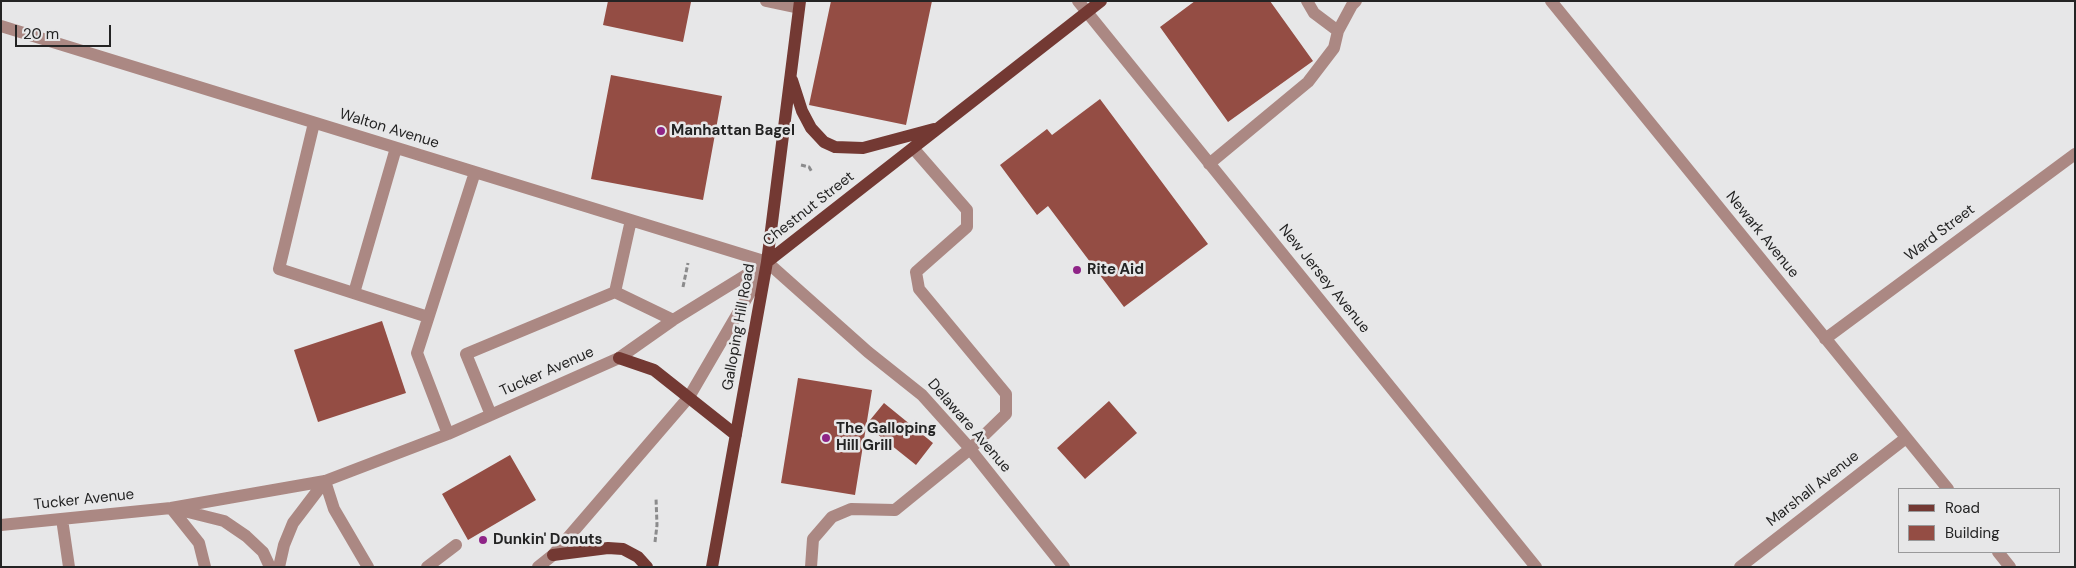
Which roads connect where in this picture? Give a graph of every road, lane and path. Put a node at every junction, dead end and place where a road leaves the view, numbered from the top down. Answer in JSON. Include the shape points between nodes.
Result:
{"nodes":[{"id":1,"x":766,"y":1,"type":"edge"},
{"id":2,"x":1078,"y":1,"type":"edge"},
{"id":3,"x":1101,"y":1,"type":"edge"},
{"id":4,"x":1307,"y":1,"type":"edge"},
{"id":5,"x":1356,"y":1,"type":"edge"},
{"id":6,"x":1552,"y":1,"type":"edge"},
{"id":7,"x":799,"y":4,"type":"edge"},
{"id":8,"x":1086,"y":13,"type":"junction"},
{"id":9,"x":1,"y":26,"type":"edge"},
{"id":10,"x":1338,"y":30,"type":"junction"},
{"id":11,"x":791,"y":76,"type":"junction"},
{"id":12,"x":314,"y":123,"type":"junction"},
{"id":13,"x":941,"y":127,"type":"junction"},
{"id":14,"x":396,"y":148,"type":"junction"},
{"id":15,"x":913,"y":148,"type":"junction"},
{"id":16,"x":2075,"y":154,"type":"edge"},
{"id":17,"x":798,"y":164,"type":"dead end"},
{"id":18,"x":1209,"y":164,"type":"junction"},
{"id":19,"x":475,"y":172,"type":"junction"},
{"id":20,"x":812,"y":172,"type":"dead end"},
{"id":21,"x":631,"y":220,"type":"junction"},
{"id":22,"x":767,"y":262,"type":"junction"},
{"id":23,"x":688,"y":263,"type":"dead end"},
{"id":24,"x":682,"y":290,"type":"dead end"},
{"id":25,"x":615,"y":292,"type":"junction"},
{"id":26,"x":354,"y":293,"type":"junction"},
{"id":27,"x":428,"y":317,"type":"junction"},
{"id":28,"x":673,"y":320,"type":"junction"},
{"id":29,"x":1825,"y":339,"type":"junction"},
{"id":30,"x":619,"y":358,"type":"junction"},
{"id":31,"x":689,"y":397,"type":"junction"},
{"id":32,"x":491,"y":415,"type":"junction"},
{"id":33,"x":448,"y":434,"type":"junction"},
{"id":34,"x":736,"y":435,"type":"junction"},
{"id":35,"x":1906,"y":438,"type":"junction"},
{"id":36,"x":970,"y":449,"type":"junction"},
{"id":37,"x":325,"y":481,"type":"junction"},
{"id":38,"x":1947,"y":488,"type":"edge"},
{"id":39,"x":656,"y":498,"type":"dead end"},
{"id":40,"x":171,"y":508,"type":"junction"},
{"id":41,"x":62,"y":519,"type":"junction"},
{"id":42,"x":1,"y":525,"type":"edge"},
{"id":43,"x":456,"y":545,"type":"dead end"},
{"id":44,"x":654,"y":546,"type":"dead end"},
{"id":45,"x":1999,"y":553,"type":"edge"},
{"id":46,"x":552,"y":556,"type":"junction"},
{"id":47,"x":69,"y":567,"type":"edge"},
{"id":48,"x":205,"y":567,"type":"edge"},
{"id":49,"x":270,"y":567,"type":"edge"},
{"id":50,"x":279,"y":567,"type":"edge"},
{"id":51,"x":368,"y":567,"type":"edge"},
{"id":52,"x":427,"y":567,"type":"edge"},
{"id":53,"x":538,"y":567,"type":"edge"},
{"id":54,"x":647,"y":567,"type":"edge"},
{"id":55,"x":712,"y":567,"type":"edge"},
{"id":56,"x":811,"y":567,"type":"edge"},
{"id":57,"x":1064,"y":567,"type":"edge"},
{"id":58,"x":1536,"y":567,"type":"edge"},
{"id":59,"x":1740,"y":567,"type":"edge"},
{"id":60,"x":2010,"y":567,"type":"edge"}],
"edges":[{"from":1,"to":7,"type":"street"},
{"from":2,"to":8,"type":"street","name":"New Jersey Avenue"},
{"from":3,"to":8,"type":"main road","name":"Chestnut Street"},
{"from":4,"to":10,"type":"street","via":[[1314,13]]},
{"from":5,"to":10,"type":"street"},
{"from":6,"to":29,"type":"street","name":"Newark Avenue"},
{"from":7,"to":11,"type":"main road","name":"Galloping Hill Road"},
{"from":8,"to":13,"type":"main road","name":"Chestnut Street"},
{"from":8,"to":18,"type":"street","name":"New Jersey Avenue"},
{"from":9,"to":12,"type":"street","name":"Walton Avenue"},
{"from":10,"to":18,"type":"street","via":[[1334,48],[1308,82]]},
{"from":11,"to":13,"type":"main road","via":[[811,128],[824,142],[835,147],[863,148]]},
{"from":11,"to":22,"type":"main road","name":"Galloping Hill Road"},
{"from":12,"to":14,"type":"street","name":"Walton Avenue"},
{"from":12,"to":26,"type":"street","via":[[279,269]]},
{"from":13,"to":15,"type":"main road","name":"Chestnut Street"},
{"from":14,"to":19,"type":"street","name":"Walton Avenue"},
{"from":14,"to":26,"type":"street"},
{"from":15,"to":22,"type":"main road","name":"Chestnut Street"},
{"from":15,"to":36,"type":"street","via":[[967,210],[967,227],[916,272],[919,289],[1006,394],[1006,414]]},
{"from":16,"to":29,"type":"street","name":"Ward Street"},
{"from":17,"to":20,"type":"path"},
{"from":18,"to":58,"type":"street","name":"New Jersey Avenue"},
{"from":19,"to":21,"type":"street","name":"Walton Avenue"},
{"from":19,"to":27,"type":"street"},
{"from":21,"to":22,"type":"street","name":"Walton Avenue"},
{"from":21,"to":25,"type":"street"},
{"from":22,"to":28,"type":"street","name":"Tucker Avenue"},
{"from":22,"to":31,"type":"street","name":"Chestnut Street"},
{"from":22,"to":34,"type":"main road","name":"Galloping Hill Road"},
{"from":22,"to":36,"type":"street","name":"Delaware Avenue","via":[[868,352],[922,395]]},
{"from":23,"to":24,"type":"path"},
{"from":25,"to":28,"type":"street"},
{"from":25,"to":32,"type":"street","via":[[466,354]]},
{"from":26,"to":27,"type":"street"},
{"from":27,"to":33,"type":"street","via":[[417,353]]},
{"from":28,"to":30,"type":"street","name":"Tucker Avenue"},
{"from":29,"to":35,"type":"street","name":"Newark Avenue"},
{"from":30,"to":31,"type":"main road","via":[[654,370]]},
{"from":30,"to":32,"type":"street","name":"Tucker Avenue"},
{"from":31,"to":34,"type":"main road"},
{"from":31,"to":46,"type":"street","name":"Chestnut Street"},
{"from":32,"to":33,"type":"street","name":"Tucker Avenue"},
{"from":33,"to":37,"type":"street","name":"Tucker Avenue"},
{"from":34,"to":55,"type":"main road","name":"Galloping Hill Road"},
{"from":35,"to":38,"type":"street","name":"Newark Avenue"},
{"from":35,"to":59,"type":"street","name":"Marshall Avenue"},
{"from":36,"to":56,"type":"street","via":[[895,510],[851,509],[832,517],[812,539]]},
{"from":36,"to":57,"type":"street","name":"Delaware Avenue"},
{"from":37,"to":40,"type":"street","name":"Tucker Avenue"},
{"from":37,"to":50,"type":"street","via":[[293,523]]},
{"from":37,"to":51,"type":"street","via":[[334,509]]},
{"from":39,"to":44,"type":"path"},
{"from":40,"to":41,"type":"street","name":"Tucker Avenue"},
{"from":40,"to":48,"type":"street","via":[[199,543]]},
{"from":40,"to":49,"type":"street","name":"Tucker Avenue","via":[[224,521],[263,552]]},
{"from":41,"to":42,"type":"street","name":"Tucker Avenue"},
{"from":41,"to":47,"type":"street"},
{"from":43,"to":52,"type":"street"},
{"from":45,"to":60,"type":"street"},
{"from":46,"to":53,"type":"street","name":"Chestnut Street"},
{"from":46,"to":54,"type":"main road","via":[[624,548]]}]}
